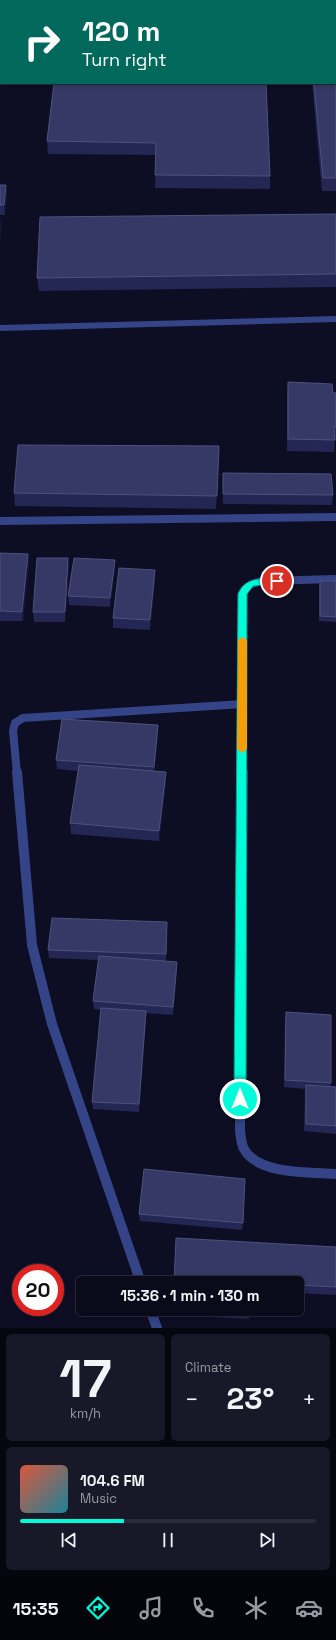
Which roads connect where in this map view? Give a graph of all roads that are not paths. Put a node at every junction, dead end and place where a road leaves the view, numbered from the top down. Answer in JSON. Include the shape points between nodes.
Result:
{"nodes":[{"id":1,"x":336,"y":319,"type":"edge"},
{"id":2,"x":0,"y":328,"type":"edge"},
{"id":3,"x":336,"y":517,"type":"edge"},
{"id":4,"x":0,"y":521,"type":"edge"},
{"id":5,"x":336,"y":579,"type":"edge"},
{"id":6,"x":242,"y":704,"type":"junction"},
{"id":7,"x":336,"y":1174,"type":"edge"},
{"id":8,"x":139,"y":1276,"type":"edge"},
{"id":9,"x":153,"y":1316,"type":"edge"},
{"id":10,"x":157,"y":1328,"type":"edge"}],
"edges":[{"from":1,"to":2,"type":"lane"},
{"from":3,"to":4,"type":"lane"},
{"from":5,"to":6,"type":"lane","via":[[262,581],[251,583],[245,588],[242,594]]},
{"from":6,"to":7,"type":"lane","via":[[240,1131],[244,1149],[254,1159],[270,1168]]},
{"from":6,"to":8,"type":"lane","via":[[35,716],[22,718],[15,723],[32,945],[52,1024]]},
{"from":9,"to":10,"type":"lane"}]}
